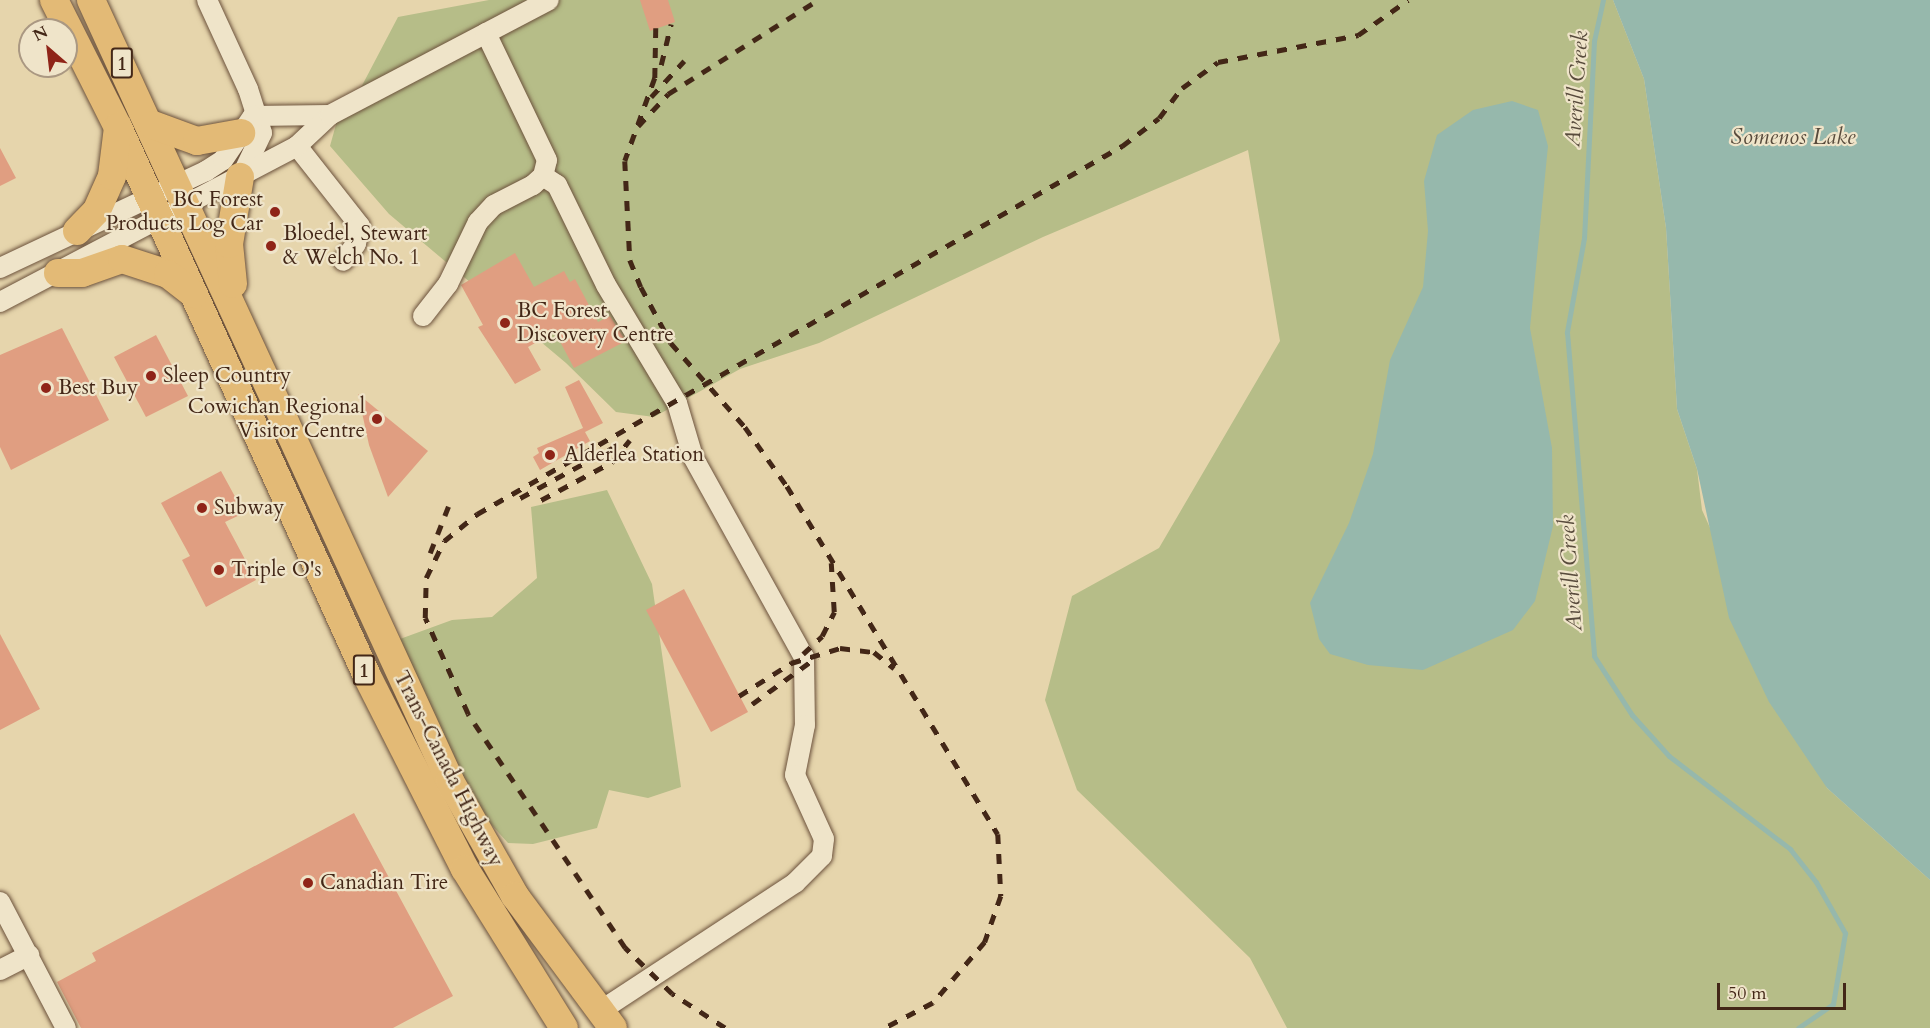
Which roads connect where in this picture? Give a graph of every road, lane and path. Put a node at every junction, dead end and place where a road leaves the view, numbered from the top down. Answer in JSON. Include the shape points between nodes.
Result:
{"nodes":[{"id":1,"x":54,"y":0,"type":"edge"},
{"id":2,"x":91,"y":0,"type":"edge"},
{"id":3,"x":207,"y":0,"type":"edge"},
{"id":4,"x":549,"y":0,"type":"edge"},
{"id":5,"x":486,"y":33,"type":"junction"},
{"id":6,"x":330,"y":115,"type":"junction"},
{"id":7,"x":153,"y":125,"type":"junction"},
{"id":8,"x":247,"y":125,"type":"junction"},
{"id":9,"x":118,"y":128,"type":"junction"},
{"id":10,"x":297,"y":146,"type":"junction"},
{"id":11,"x":543,"y":176,"type":"junction"},
{"id":12,"x":240,"y":177,"type":"junction"},
{"id":13,"x":183,"y":194,"type":"junction"},
{"id":14,"x":155,"y":208,"type":"junction"},
{"id":15,"x":77,"y":231,"type":"junction"},
{"id":16,"x":3,"y":260,"type":"edge"},
{"id":17,"x":343,"y":261,"type":"dead end"},
{"id":18,"x":58,"y":273,"type":"junction"},
{"id":19,"x":195,"y":296,"type":"junction"},
{"id":20,"x":2,"y":297,"type":"edge"},
{"id":21,"x":233,"y":304,"type":"junction"},
{"id":22,"x":423,"y":316,"type":"dead end"},
{"id":23,"x":0,"y":902,"type":"edge"},
{"id":24,"x":29,"y":956,"type":"junction"},
{"id":25,"x":0,"y":970,"type":"edge"},
{"id":26,"x":607,"y":1019,"type":"edge"},
{"id":27,"x":66,"y":1028,"type":"edge"},
{"id":28,"x":564,"y":1028,"type":"edge"}],
"edges":[{"from":1,"to":9,"type":"highway","name":"Trans-Canada Highway","number":"1"},
{"from":2,"to":7,"type":"highway","name":"Trans-Canada Highway","number":"1"},
{"from":3,"to":8,"type":"street","via":[[248,89]]},
{"from":4,"to":5,"type":"street"},
{"from":5,"to":6,"type":"street"},
{"from":5,"to":11,"type":"street","via":[[542,146],[547,160]]},
{"from":6,"to":8,"type":"street"},
{"from":6,"to":10,"type":"street"},
{"from":7,"to":8,"type":"highway","via":[[197,141]]},
{"from":7,"to":13,"type":"highway","name":"Trans-Canada Highway","number":"1"},
{"from":8,"to":12,"type":"street","via":[[262,133]]},
{"from":8,"to":13,"type":"street","via":[[223,160]]},
{"from":9,"to":14,"type":"highway","name":"Trans-Canada Highway","number":"1"},
{"from":9,"to":15,"type":"highway","via":[[112,176],[97,210]]},
{"from":10,"to":12,"type":"street"},
{"from":10,"to":17,"type":"street","via":[[360,226],[356,244]]},
{"from":11,"to":22,"type":"street","via":[[494,205],[478,222],[448,284]]},
{"from":11,"to":26,"type":"street","via":[[557,185],[606,285],[676,403],[693,458],[804,657],[805,725],[795,775],[824,840],[822,856],[795,883]]},
{"from":12,"to":13,"type":"street"},
{"from":12,"to":21,"type":"highway","via":[[229,244]]},
{"from":13,"to":14,"type":"street"},
{"from":13,"to":21,"type":"highway","name":"Trans-Canada Highway","number":"1"},
{"from":14,"to":15,"type":"street"},
{"from":14,"to":18,"type":"street"},
{"from":14,"to":19,"type":"highway","name":"Trans-Canada Highway","number":"1"},
{"from":15,"to":16,"type":"street"},
{"from":18,"to":19,"type":"highway","via":[[82,273],[122,259],[168,274]]},
{"from":18,"to":20,"type":"street"},
{"from":19,"to":28,"type":"highway","name":"Trans-Canada Highway","number":"1","via":[[367,676],[465,869]]},
{"from":21,"to":26,"type":"highway","name":"Trans-Canada Highway","number":"1","via":[[450,781],[514,896]]},
{"from":23,"to":24,"type":"street"},
{"from":24,"to":25,"type":"street"},
{"from":24,"to":27,"type":"street"}]}
